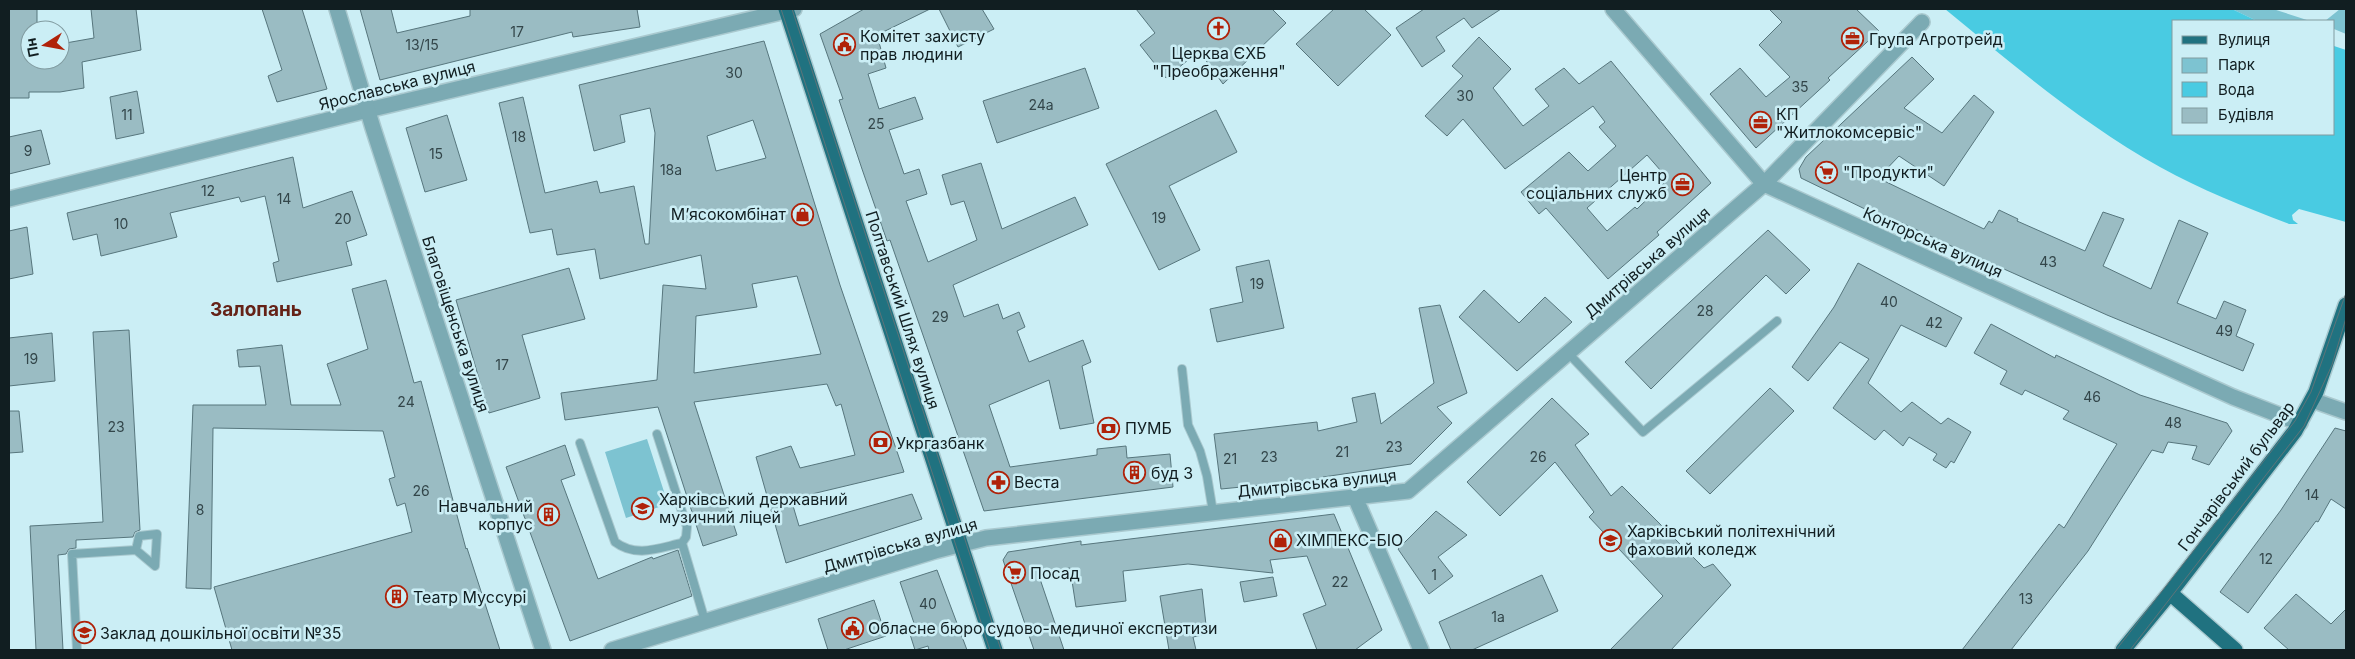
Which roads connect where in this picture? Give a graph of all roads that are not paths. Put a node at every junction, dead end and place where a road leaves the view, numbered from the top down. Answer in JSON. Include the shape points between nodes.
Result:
{"nodes":[{"id":1,"x":337,"y":9,"type":"edge"},
{"id":2,"x":789,"y":9,"type":"edge"},
{"id":3,"x":1614,"y":9,"type":"edge"},
{"id":4,"x":1922,"y":22,"type":"dead end"},
{"id":5,"x":368,"y":110,"type":"junction"},
{"id":6,"x":1764,"y":184,"type":"junction"},
{"id":7,"x":9,"y":199,"type":"edge"},
{"id":8,"x":2346,"y":307,"type":"edge"},
{"id":9,"x":1777,"y":321,"type":"dead end"},
{"id":10,"x":1568,"y":353,"type":"junction"},
{"id":11,"x":1182,"y":369,"type":"dead end"},
{"id":12,"x":2312,"y":400,"type":"junction"},
{"id":13,"x":2346,"y":412,"type":"edge"},
{"id":14,"x":2300,"y":423,"type":"junction"},
{"id":15,"x":657,"y":434,"type":"dead end"},
{"id":16,"x":580,"y":443,"type":"dead end"},
{"id":17,"x":1355,"y":497,"type":"junction"},
{"id":18,"x":1213,"y":512,"type":"junction"},
{"id":19,"x":682,"y":543,"type":"junction"},
{"id":20,"x":960,"y":543,"type":"junction"},
{"id":21,"x":136,"y":550,"type":"dead end"},
{"id":22,"x":2170,"y":593,"type":"junction"},
{"id":23,"x":705,"y":621,"type":"junction"},
{"id":24,"x":77,"y":650,"type":"edge"},
{"id":25,"x":543,"y":650,"type":"edge"},
{"id":26,"x":612,"y":650,"type":"edge"},
{"id":27,"x":996,"y":650,"type":"edge"},
{"id":28,"x":1421,"y":650,"type":"edge"},
{"id":29,"x":2123,"y":650,"type":"edge"},
{"id":30,"x":2235,"y":650,"type":"edge"}],
"edges":[{"from":1,"to":5,"type":"street","name":"Благовіщенська вулиця"},
{"from":2,"to":5,"type":"street","name":"Ярославська вулиця"},
{"from":2,"to":20,"type":"main road","name":"Полтавський Шлях вулиця"},
{"from":3,"to":6,"type":"street","name":"Конторська вулиця"},
{"from":4,"to":6,"type":"street","name":"Дмитрівська вулиця"},
{"from":5,"to":7,"type":"street","name":"Ярославська вулиця"},
{"from":5,"to":25,"type":"street","name":"Благовіщенська вулиця"},
{"from":6,"to":10,"type":"street","name":"Дмитрівська вулиця"},
{"from":6,"to":14,"type":"street","name":"Конторська вулиця","via":[[2225,393]]},
{"from":8,"to":12,"type":"main road","name":"Гончарівський бульвар"},
{"from":9,"to":10,"type":"lane","via":[[1643,432]]},
{"from":10,"to":17,"type":"street","name":"Дмитрівська вулиця","via":[[1408,491]]},
{"from":11,"to":18,"type":"lane","via":[[1188,425],[1200,451]]},
{"from":12,"to":13,"type":"street"},
{"from":12,"to":14,"type":"main road","name":"Гончарівський бульвар"},
{"from":14,"to":22,"type":"main road","name":"Гончарівський бульвар"},
{"from":15,"to":19,"type":"lane","via":[[687,527]]},
{"from":16,"to":19,"type":"lane","via":[[615,542],[636,552]]},
{"from":17,"to":18,"type":"street","name":"Дмитрівська вулиця"},
{"from":17,"to":28,"type":"street"},
{"from":18,"to":20,"type":"street","name":"Дмитрівська вулиця"},
{"from":19,"to":23,"type":"lane"},
{"from":20,"to":23,"type":"street","name":"Дмитрівська вулиця"},
{"from":20,"to":27,"type":"main road","name":"Полтавський Шлях вулиця"},
{"from":21,"to":24,"type":"lane","via":[[72,554]]},
{"from":22,"to":29,"type":"main road","name":"Гончарівський бульвар"},
{"from":22,"to":30,"type":"main road"},
{"from":23,"to":26,"type":"street","name":"Дмитрівська вулиця"}]}
